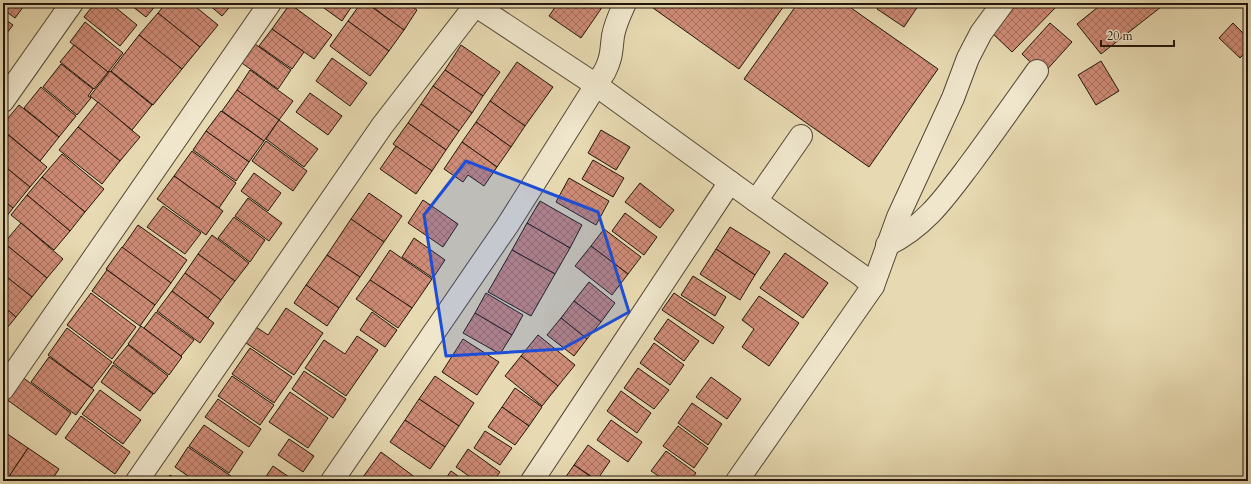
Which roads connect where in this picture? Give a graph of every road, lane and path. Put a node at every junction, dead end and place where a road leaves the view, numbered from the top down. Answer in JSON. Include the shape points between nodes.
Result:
{"nodes":[{"id":1,"x":72,"y":3,"type":"edge"},
{"id":2,"x":270,"y":3,"type":"edge"},
{"id":3,"x":625,"y":3,"type":"edge"},
{"id":4,"x":1003,"y":3,"type":"edge"},
{"id":5,"x":475,"y":4,"type":"edge"},
{"id":6,"x":1037,"y":71,"type":"dead end"},
{"id":7,"x":596,"y":85,"type":"junction"},
{"id":8,"x":3,"y":101,"type":"edge"},
{"id":9,"x":801,"y":136,"type":"dead end"},
{"id":10,"x":730,"y":182,"type":"junction"},
{"id":11,"x":756,"y":201,"type":"junction"},
{"id":12,"x":887,"y":245,"type":"junction"},
{"id":13,"x":873,"y":286,"type":"junction"},
{"id":14,"x":3,"y":389,"type":"edge"},
{"id":15,"x":137,"y":481,"type":"edge"},
{"id":16,"x":332,"y":481,"type":"edge"},
{"id":17,"x":532,"y":481,"type":"edge"},
{"id":18,"x":738,"y":481,"type":"edge"}],
"edges":[{"from":1,"to":8,"type":"street"},
{"from":2,"to":14,"type":"street"},
{"from":3,"to":7,"type":"street","via":[[617,20],[610,60]]},
{"from":4,"to":12,"type":"street","via":[[981,33],[968,58],[953,98]]},
{"from":5,"to":7,"type":"street"},
{"from":5,"to":15,"type":"street","via":[[382,126]]},
{"from":6,"to":12,"type":"street","via":[[937,206],[919,226]]},
{"from":7,"to":10,"type":"street"},
{"from":7,"to":16,"type":"street","via":[[507,226]]},
{"from":9,"to":11,"type":"street"},
{"from":10,"to":11,"type":"street"},
{"from":10,"to":17,"type":"street"},
{"from":11,"to":13,"type":"street","via":[[861,274]]},
{"from":12,"to":13,"type":"street"},
{"from":13,"to":18,"type":"street"}]}
